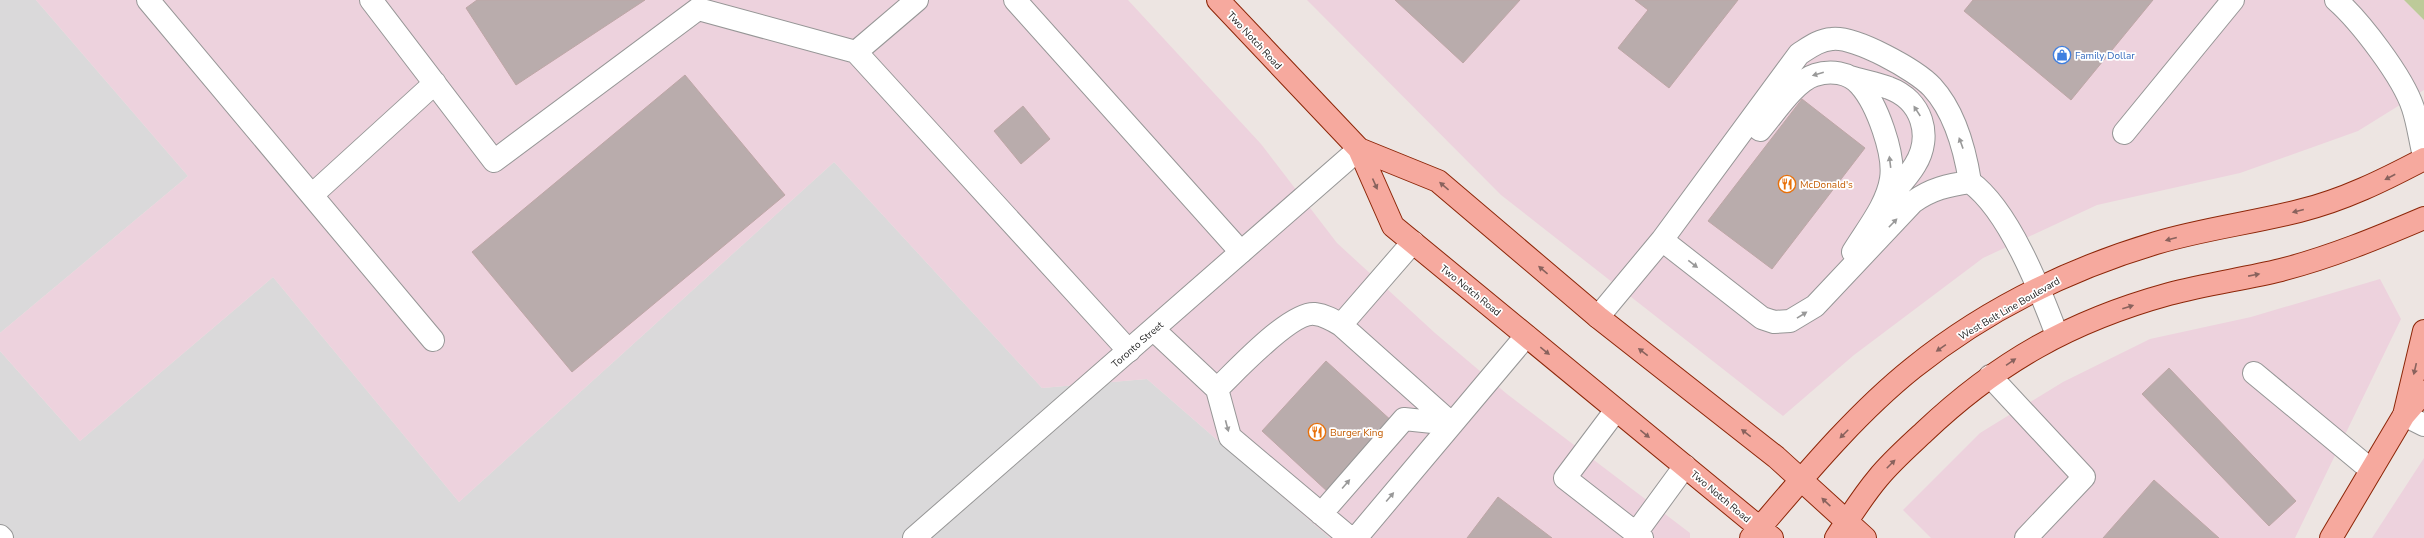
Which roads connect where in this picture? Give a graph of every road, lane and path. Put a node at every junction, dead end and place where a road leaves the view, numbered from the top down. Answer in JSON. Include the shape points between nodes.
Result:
{"nodes":[{"id":1,"x":148,"y":0,"type":"edge"},
{"id":2,"x":371,"y":0,"type":"edge"},
{"id":3,"x":917,"y":0,"type":"edge"},
{"id":4,"x":1015,"y":0,"type":"edge"},
{"id":5,"x":1218,"y":0,"type":"edge"},
{"id":6,"x":2233,"y":0,"type":"edge"},
{"id":7,"x":2336,"y":0,"type":"edge"},
{"id":8,"x":856,"y":52,"type":"junction"},
{"id":9,"x":1849,"y":77,"type":"junction"},
{"id":10,"x":435,"y":83,"type":"junction"},
{"id":11,"x":2124,"y":133,"type":"dead end"},
{"id":12,"x":1359,"y":149,"type":"junction"},
{"id":13,"x":2424,"y":156,"type":"edge"},
{"id":14,"x":2424,"y":159,"type":"edge"},
{"id":15,"x":1970,"y":182,"type":"junction"},
{"id":16,"x":312,"y":195,"type":"junction"},
{"id":17,"x":1874,"y":217,"type":"junction"},
{"id":18,"x":2424,"y":218,"type":"edge"},
{"id":19,"x":1662,"y":240,"type":"junction"},
{"id":20,"x":1413,"y":242,"type":"junction"},
{"id":21,"x":1241,"y":252,"type":"junction"},
{"id":22,"x":1834,"y":284,"type":"junction"},
{"id":23,"x":2039,"y":288,"type":"junction"},
{"id":24,"x":1598,"y":317,"type":"junction"},
{"id":25,"x":1340,"y":325,"type":"junction"},
{"id":26,"x":1154,"y":330,"type":"junction"},
{"id":27,"x":2424,"y":331,"type":"edge"},
{"id":28,"x":2057,"y":335,"type":"junction"},
{"id":29,"x":1526,"y":336,"type":"junction"},
{"id":30,"x":433,"y":340,"type":"dead end"},
{"id":31,"x":1129,"y":351,"type":"junction"},
{"id":32,"x":2254,"y":373,"type":"dead end"},
{"id":33,"x":1990,"y":376,"type":"junction"},
{"id":34,"x":1217,"y":389,"type":"junction"},
{"id":35,"x":2424,"y":392,"type":"edge"},
{"id":36,"x":1616,"y":410,"type":"junction"},
{"id":37,"x":2404,"y":415,"type":"junction"},
{"id":38,"x":1452,"y":424,"type":"junction"},
{"id":39,"x":2424,"y":425,"type":"edge"},
{"id":40,"x":1685,"y":466,"type":"junction"},
{"id":41,"x":2371,"y":470,"type":"junction"},
{"id":42,"x":1802,"y":480,"type":"junction"},
{"id":43,"x":1321,"y":514,"type":"junction"},
{"id":44,"x":1841,"y":530,"type":"edge"},
{"id":45,"x":1639,"y":535,"type":"edge"},
{"id":46,"x":1761,"y":535,"type":"edge"},
{"id":47,"x":914,"y":538,"type":"edge"},
{"id":48,"x":1350,"y":538,"type":"edge"},
{"id":49,"x":1356,"y":538,"type":"edge"},
{"id":50,"x":1865,"y":538,"type":"edge"},
{"id":51,"x":2026,"y":538,"type":"edge"},
{"id":52,"x":2331,"y":538,"type":"edge"}],
"edges":[{"from":1,"to":16,"type":"street"},
{"from":2,"to":10,"type":"street"},
{"from":3,"to":8,"type":"street"},
{"from":4,"to":21,"type":"street"},
{"from":5,"to":12,"type":"main road","name":"Two Notch Road"},
{"from":6,"to":11,"type":"street"},
{"from":7,"to":13,"type":"street","via":[[2395,73],[2412,106]]},
{"from":8,"to":10,"type":"street","via":[[698,8],[494,160]]},
{"from":8,"to":31,"type":"street"},
{"from":17,"to":9,"type":"street","one_way":true,"via":[[1887,196],[1892,178],[1890,160],[1883,126],[1873,105],[1860,84]]},
{"from":17,"to":9,"type":"street","one_way":true,"via":[[1915,165],[1922,148],[1922,118],[1912,103],[1890,88]]},
{"from":9,"to":19,"type":"street","one_way":true,"via":[[1827,72],[1814,75],[1798,85],[1702,199]]},
{"from":10,"to":16,"type":"street"},
{"from":12,"to":20,"type":"main road","name":"Two Notch Road","one_way":true,"via":[[1393,226]]},
{"from":12,"to":21,"type":"street","name":"Toronto Street"},
{"from":24,"to":12,"type":"main road","one_way":true,"via":[[1438,181]]},
{"from":14,"to":23,"type":"main road","name":"West Belt Line Boulevard","one_way":true,"via":[[2382,181],[2300,211],[2155,243],[2071,273]]},
{"from":15,"to":19,"type":"street","one_way":true,"via":[[1966,158],[1952,120],[1932,87],[1885,55],[1834,38],[1822,41],[1800,54]]},
{"from":22,"to":15,"type":"street","one_way":true,"via":[[1913,202],[1943,186]]},
{"from":15,"to":23,"type":"street","via":[[1981,190],[1994,206]]},
{"from":16,"to":30,"type":"street"},
{"from":17,"to":22,"type":"street"},
{"from":28,"to":18,"type":"main road","one_way":true,"via":[[2091,320],[2168,294],[2322,259],[2360,246]]},
{"from":19,"to":22,"type":"street","one_way":true,"via":[[1762,318],[1774,322],[1790,322],[1802,315],[1815,306]]},
{"from":19,"to":24,"type":"street"},
{"from":20,"to":25,"type":"street"},
{"from":20,"to":29,"type":"main road","name":"Two Notch Road"},
{"from":21,"to":26,"type":"street","name":"Toronto Street"},
{"from":23,"to":28,"type":"street"},
{"from":23,"to":42,"type":"main road","name":"West Belt Line Boulevard","one_way":true,"via":[[1967,330],[1912,368],[1841,437]]},
{"from":42,"to":24,"type":"main road","one_way":true},
{"from":25,"to":34,"type":"street","via":[[1315,314],[1293,320]]},
{"from":25,"to":38,"type":"street"},
{"from":26,"to":31,"type":"street","name":"Toronto Street"},
{"from":26,"to":34,"type":"street"},
{"from":27,"to":37,"type":"main road","one_way":true},
{"from":33,"to":28,"type":"main road","one_way":true,"via":[[2028,350]]},
{"from":29,"to":36,"type":"main road","name":"Two Notch Road","one_way":true},
{"from":29,"to":38,"type":"street"},
{"from":31,"to":47,"type":"street","name":"Toronto Street"},
{"from":32,"to":41,"type":"street"},
{"from":44,"to":33,"type":"main road","one_way":true,"via":[[1879,477],[1930,426]]},
{"from":33,"to":51,"type":"street","via":[[2084,477]]},
{"from":34,"to":43,"type":"street","one_way":true,"via":[[1230,437]]},
{"from":35,"to":37,"type":"main road"},
{"from":36,"to":40,"type":"main road","name":"Two Notch Road","one_way":true},
{"from":36,"to":45,"type":"street","via":[[1565,478]]},
{"from":37,"to":39,"type":"street"},
{"from":37,"to":41,"type":"main road"},
{"from":43,"to":38,"type":"street","one_way":true,"via":[[1404,419]]},
{"from":49,"to":38,"type":"street","one_way":true},
{"from":40,"to":45,"type":"street"},
{"from":40,"to":46,"type":"main road","name":"Two Notch Road"},
{"from":41,"to":52,"type":"main road"},
{"from":44,"to":42,"type":"main road","one_way":true},
{"from":42,"to":46,"type":"main road","name":"West Belt Line Boulevard"},
{"from":43,"to":48,"type":"street"},
{"from":44,"to":50,"type":"main road"}]}
